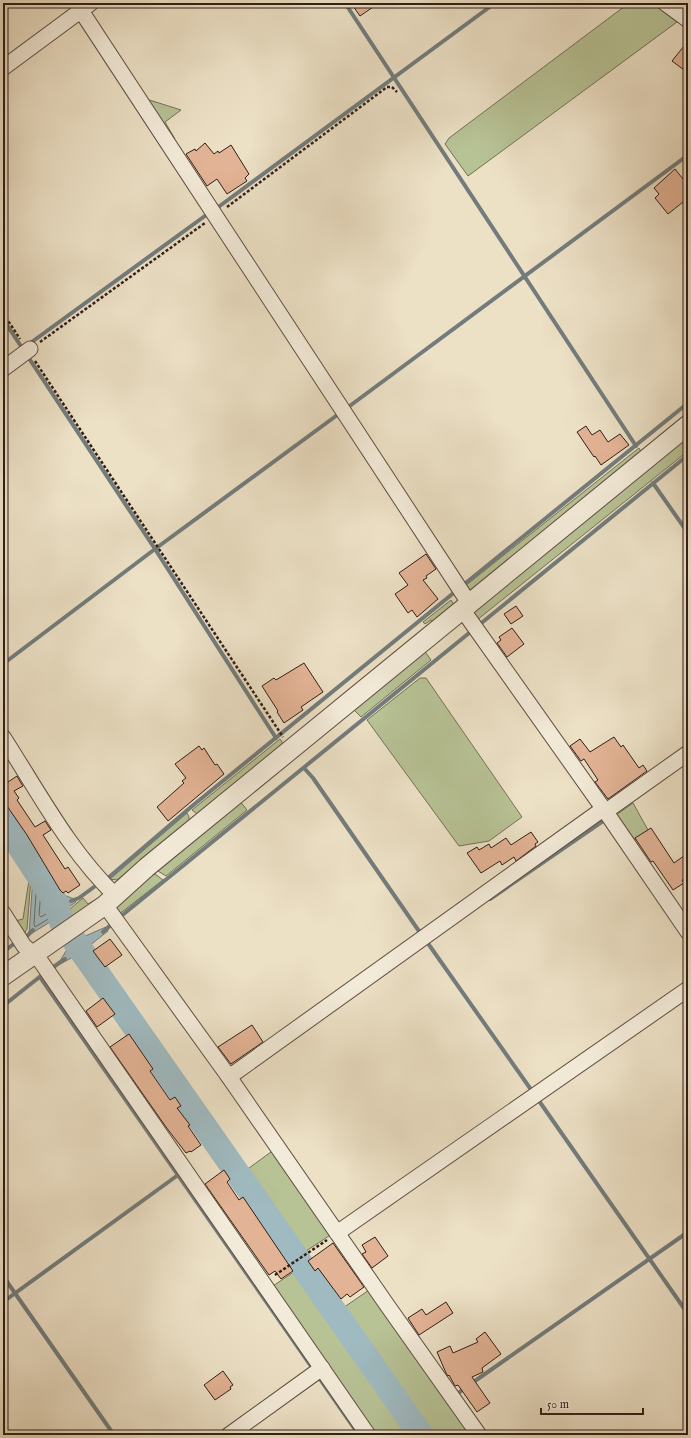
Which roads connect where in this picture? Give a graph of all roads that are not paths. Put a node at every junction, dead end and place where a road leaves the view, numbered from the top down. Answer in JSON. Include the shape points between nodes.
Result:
{"nodes":[{"id":1,"x":665,"y":3,"type":"edge"},
{"id":2,"x":83,"y":5,"type":"edge"},
{"id":3,"x":688,"y":20,"type":"edge"},
{"id":4,"x":3,"y":68,"type":"edge"},
{"id":5,"x":27,"y":352,"type":"road end"},
{"id":6,"x":3,"y":369,"type":"edge"},
{"id":7,"x":688,"y":425,"type":"edge"},
{"id":8,"x":467,"y":607,"type":"junction"},
{"id":9,"x":3,"y":737,"type":"edge"},
{"id":10,"x":688,"y":753,"type":"edge"},
{"id":11,"x":607,"y":812,"type":"junction"},
{"id":12,"x":110,"y":901,"type":"junction"},
{"id":13,"x":3,"y":913,"type":"edge"},
{"id":14,"x":688,"y":932,"type":"edge"},
{"id":15,"x":42,"y":966,"type":"junction"},
{"id":16,"x":3,"y":976,"type":"edge"},
{"id":17,"x":688,"y":989,"type":"edge"},
{"id":18,"x":229,"y":1077,"type":"junction"},
{"id":19,"x":340,"y":1231,"type":"junction"},
{"id":20,"x":318,"y":1371,"type":"junction"},
{"id":21,"x":229,"y":1435,"type":"edge"},
{"id":22,"x":368,"y":1435,"type":"edge"},
{"id":23,"x":479,"y":1435,"type":"edge"}],
"edges":[{"from":1,"to":3,"type":"street"},
{"from":2,"to":4,"type":"street"},
{"from":2,"to":8,"type":"street","via":[[211,218]]},
{"from":5,"to":6,"type":"street"},
{"from":7,"to":8,"type":"street"},
{"from":8,"to":11,"type":"street"},
{"from":8,"to":12,"type":"street","via":[[147,867]]},
{"from":9,"to":12,"type":"street"},
{"from":10,"to":11,"type":"street"},
{"from":11,"to":14,"type":"street"},
{"from":11,"to":18,"type":"street"},
{"from":12,"to":15,"type":"street","via":[[68,932]]},
{"from":12,"to":18,"type":"street"},
{"from":13,"to":15,"type":"street","via":[[24,946]]},
{"from":15,"to":16,"type":"street"},
{"from":15,"to":20,"type":"street","via":[[263,1284]]},
{"from":17,"to":19,"type":"street"},
{"from":18,"to":19,"type":"street"},
{"from":19,"to":23,"type":"street"},
{"from":20,"to":21,"type":"street"},
{"from":20,"to":22,"type":"street"}]}
